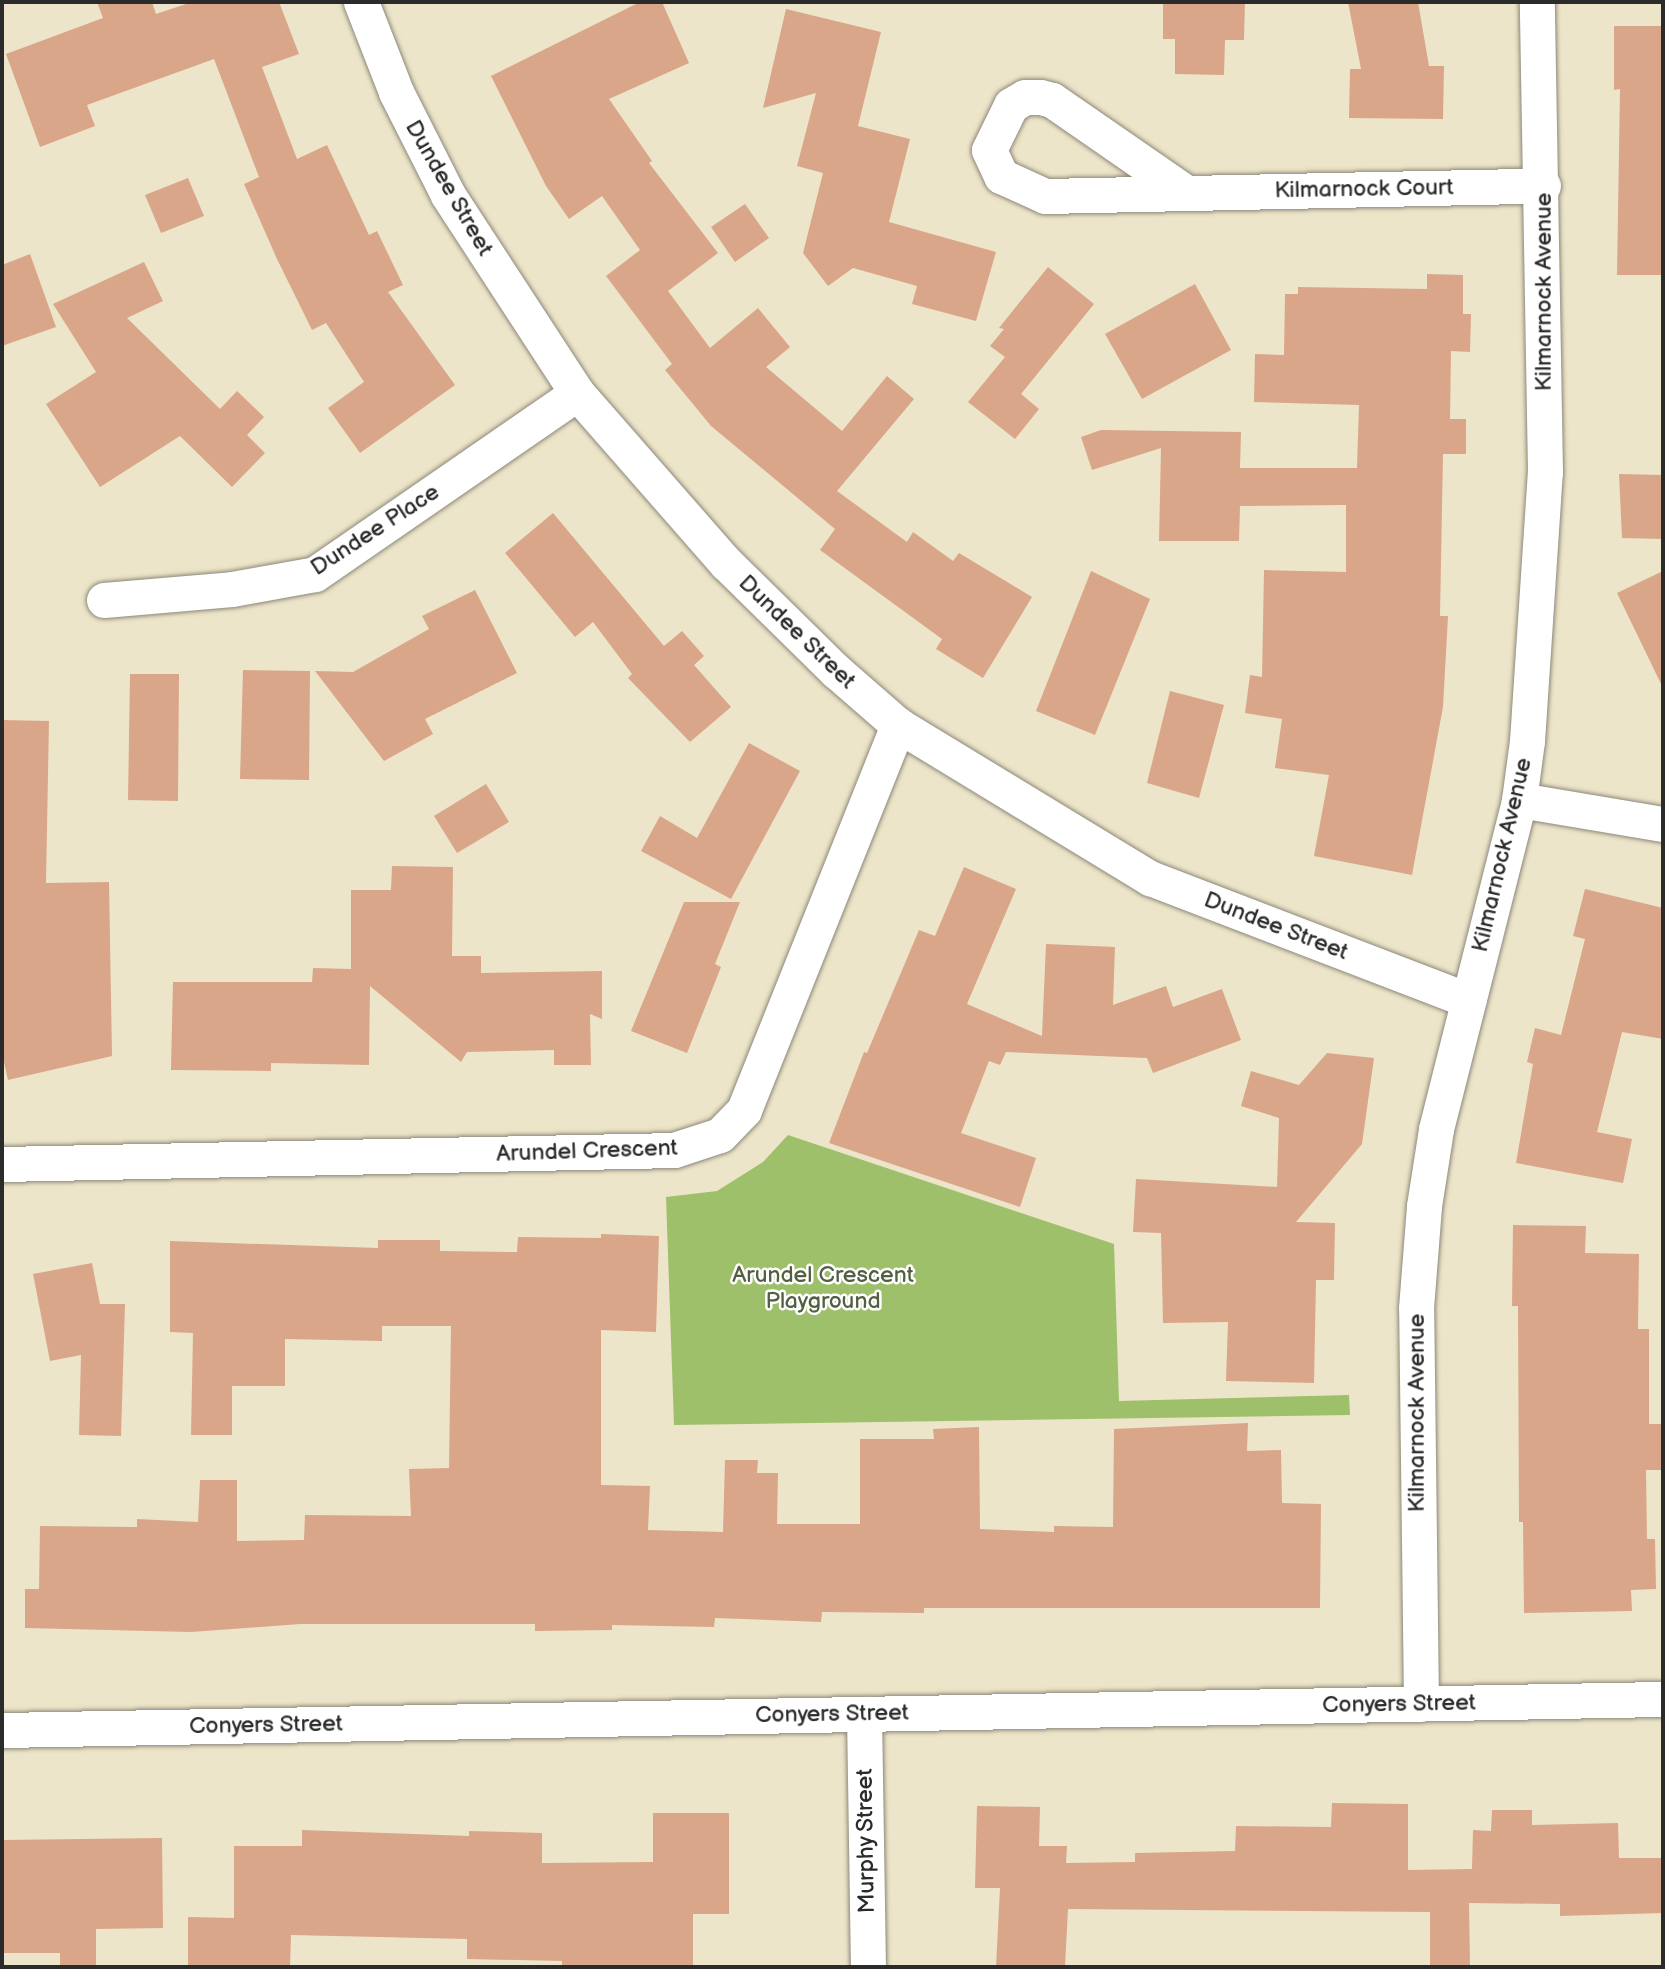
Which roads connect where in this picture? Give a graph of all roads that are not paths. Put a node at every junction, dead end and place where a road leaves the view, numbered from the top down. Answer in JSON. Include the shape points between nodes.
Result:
{"nodes":[{"id":1,"x":361,"y":2,"type":"edge"},
{"id":2,"x":1537,"y":2,"type":"edge"},
{"id":3,"x":1543,"y":186,"type":"junction"},
{"id":4,"x":1185,"y":192,"type":"junction"},
{"id":5,"x":577,"y":393,"type":"junction"},
{"id":6,"x":104,"y":600,"type":"dead end"},
{"id":7,"x":898,"y":725,"type":"junction"},
{"id":8,"x":1519,"y":800,"type":"junction"},
{"id":9,"x":1663,"y":824,"type":"edge"},
{"id":10,"x":1468,"y":1000,"type":"junction"},
{"id":11,"x":2,"y":1164,"type":"edge"},
{"id":12,"x":1663,"y":1699,"type":"edge"},
{"id":13,"x":1421,"y":1704,"type":"junction"},
{"id":14,"x":864,"y":1714,"type":"junction"},
{"id":15,"x":2,"y":1730,"type":"edge"},
{"id":16,"x":868,"y":1967,"type":"edge"}],
"edges":[{"from":1,"to":5,"type":"street","name":"Dundee Street","via":[[396,92],[448,195]]},
{"from":2,"to":3,"type":"street","name":"Kilmarnock Avenue"},
{"from":3,"to":4,"type":"street","name":"Kilmarnock Court"},
{"from":3,"to":8,"type":"street","name":"Kilmarnock Avenue","via":[[1545,472]]},
{"from":4,"to":4,"type":"street","name":"Kilmarnock Court","via":[[1045,196],[1001,176],[989,150],[1011,105],[1025,97],[1040,97],[1052,100]]},
{"from":5,"to":6,"type":"street","name":"Dundee Place","via":[[315,575],[232,589]]},
{"from":5,"to":7,"type":"street","name":"Dundee Street","via":[[726,563]]},
{"from":7,"to":10,"type":"street","name":"Dundee Street","via":[[1150,878]]},
{"from":7,"to":11,"type":"street","name":"Arundel Crescent","via":[[744,1110],[720,1135],[674,1150]]},
{"from":8,"to":9,"type":"street"},
{"from":8,"to":10,"type":"street","name":"Kilmarnock Avenue"},
{"from":10,"to":13,"type":"street","name":"Kilmarnock Avenue","via":[[1436,1129],[1416,1308]]},
{"from":12,"to":13,"type":"street","name":"Conyers Street"},
{"from":13,"to":14,"type":"street","name":"Conyers Street"},
{"from":14,"to":15,"type":"street","name":"Conyers Street"},
{"from":14,"to":16,"type":"street","name":"Murphy Street"}]}
